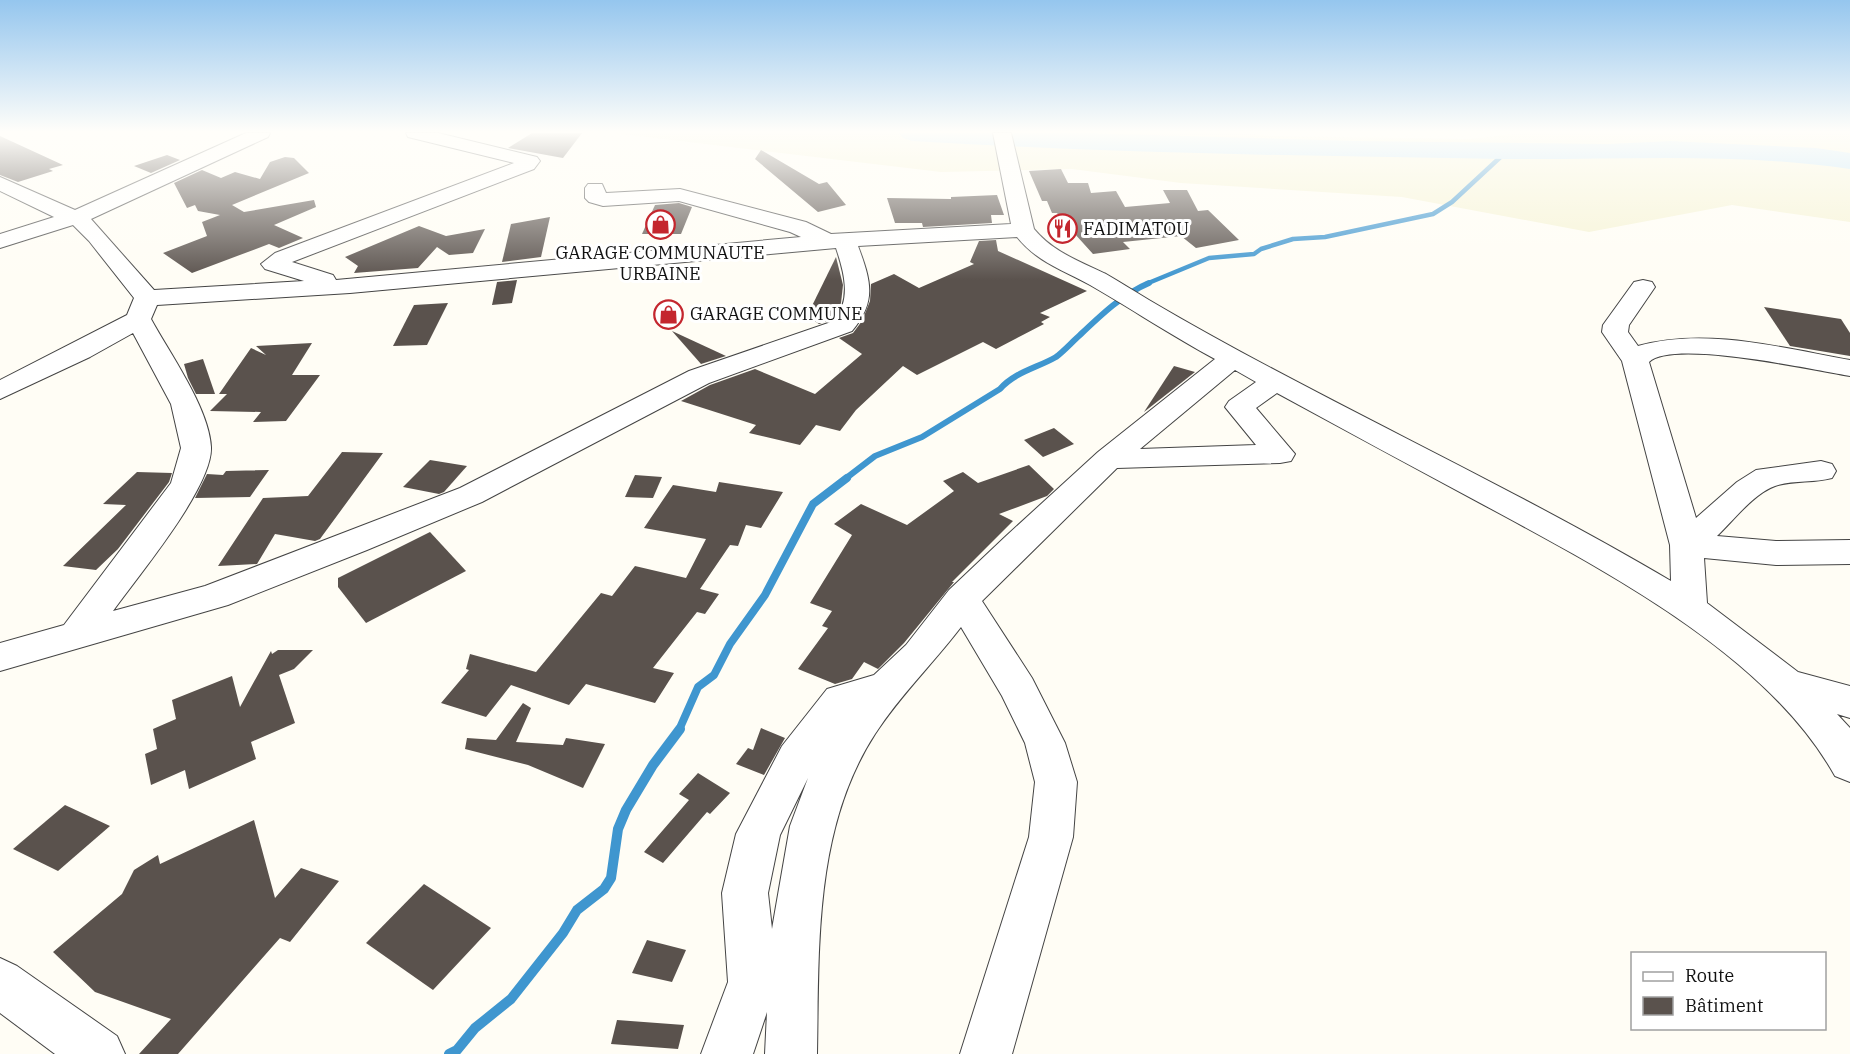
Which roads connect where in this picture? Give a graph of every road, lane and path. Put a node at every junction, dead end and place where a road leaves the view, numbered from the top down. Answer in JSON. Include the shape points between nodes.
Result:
{"nodes":[{"id":1,"x":153,"y":182,"type":"edge"},
{"id":2,"x":482,"y":182,"type":"edge"},
{"id":3,"x":1013,"y":182,"type":"edge"},
{"id":4,"x":0,"y":183,"type":"edge"},
{"id":5,"x":595,"y":188,"type":"dead end"},
{"id":6,"x":76,"y":217,"type":"junction"},
{"id":7,"x":1023,"y":230,"type":"junction"},
{"id":8,"x":0,"y":241,"type":"edge"},
{"id":9,"x":837,"y":241,"type":"junction"},
{"id":10,"x":350,"y":286,"type":"junction"},
{"id":11,"x":1643,"y":287,"type":"dead end"},
{"id":12,"x":142,"y":308,"type":"junction"},
{"id":13,"x":1233,"y":358,"type":"junction"},
{"id":14,"x":1635,"y":361,"type":"junction"},
{"id":15,"x":1850,"y":368,"type":"edge"},
{"id":16,"x":1277,"y":380,"type":"junction"},
{"id":17,"x":0,"y":392,"type":"edge"},
{"id":18,"x":1109,"y":459,"type":"junction"},
{"id":19,"x":1821,"y":471,"type":"dead end"},
{"id":20,"x":1687,"y":545,"type":"junction"},
{"id":21,"x":1850,"y":552,"type":"edge"},
{"id":22,"x":1776,"y":553,"type":"junction"},
{"id":23,"x":1850,"y":572,"type":"edge"},
{"id":24,"x":962,"y":599,"type":"junction"},
{"id":25,"x":1689,"y":609,"type":"junction"},
{"id":26,"x":77,"y":634,"type":"junction"},
{"id":27,"x":0,"y":657,"type":"edge"},
{"id":28,"x":1786,"y":684,"type":"junction"},
{"id":29,"x":887,"y":686,"type":"junction"},
{"id":30,"x":1850,"y":702,"type":"edge"},
{"id":31,"x":1850,"y":764,"type":"edge"},
{"id":32,"x":0,"y":983,"type":"edge"},
{"id":33,"x":99,"y":1054,"type":"edge"},
{"id":34,"x":727,"y":1054,"type":"edge"},
{"id":35,"x":791,"y":1054,"type":"edge"},
{"id":36,"x":987,"y":1054,"type":"edge"}],
"edges":[{"from":1,"to":6,"type":"street"},
{"from":2,"to":10,"type":"street","via":[[273,264]]},
{"from":3,"to":7,"type":"street"},
{"from":4,"to":6,"type":"street","via":[[53,210]]},
{"from":5,"to":9,"type":"street","via":[[596,198],[603,200],[664,194],[699,198]]},
{"from":6,"to":8,"type":"street"},
{"from":6,"to":12,"type":"street","via":[[105,245]]},
{"from":7,"to":9,"type":"street"},
{"from":7,"to":13,"type":"street","via":[[1051,257]]},
{"from":9,"to":10,"type":"street"},
{"from":9,"to":26,"type":"street","via":[[858,282],[854,316],[843,326],[699,377],[471,495],[365,538],[214,596]]},
{"from":10,"to":12,"type":"street"},
{"from":11,"to":14,"type":"street","via":[[1615,332]]},
{"from":12,"to":17,"type":"street","via":[[81,351]]},
{"from":12,"to":26,"type":"street","via":[[185,404],[196,448],[186,485]]},
{"from":13,"to":16,"type":"street"},
{"from":13,"to":18,"type":"street"},
{"from":14,"to":15,"type":"street","via":[[1644,352],[1663,347],[1699,345]]},
{"from":14,"to":20,"type":"street"},
{"from":16,"to":18,"type":"street","via":[[1239,407],[1280,454]]},
{"from":16,"to":25,"type":"street","via":[[1579,542]]},
{"from":18,"to":24,"type":"street"},
{"from":19,"to":20,"type":"street","via":[[1767,477],[1734,501]]},
{"from":20,"to":22,"type":"street"},
{"from":20,"to":25,"type":"street"},
{"from":21,"to":22,"type":"street"},
{"from":22,"to":23,"type":"street"},
{"from":24,"to":29,"type":"street","via":[[919,655]]},
{"from":24,"to":36,"type":"street","via":[[1018,689],[1045,743],[1056,782],[1051,837]]},
{"from":25,"to":28,"type":"street"},
{"from":26,"to":27,"type":"street"},
{"from":28,"to":30,"type":"street"},
{"from":28,"to":31,"type":"street","via":[[1836,740]]},
{"from":29,"to":34,"type":"street","via":[[841,700],[797,758],[758,834],[745,893],[753,982]]},
{"from":29,"to":35,"type":"street","via":[[831,772],[812,826],[796,922]]},
{"from":32,"to":33,"type":"street"}]}
